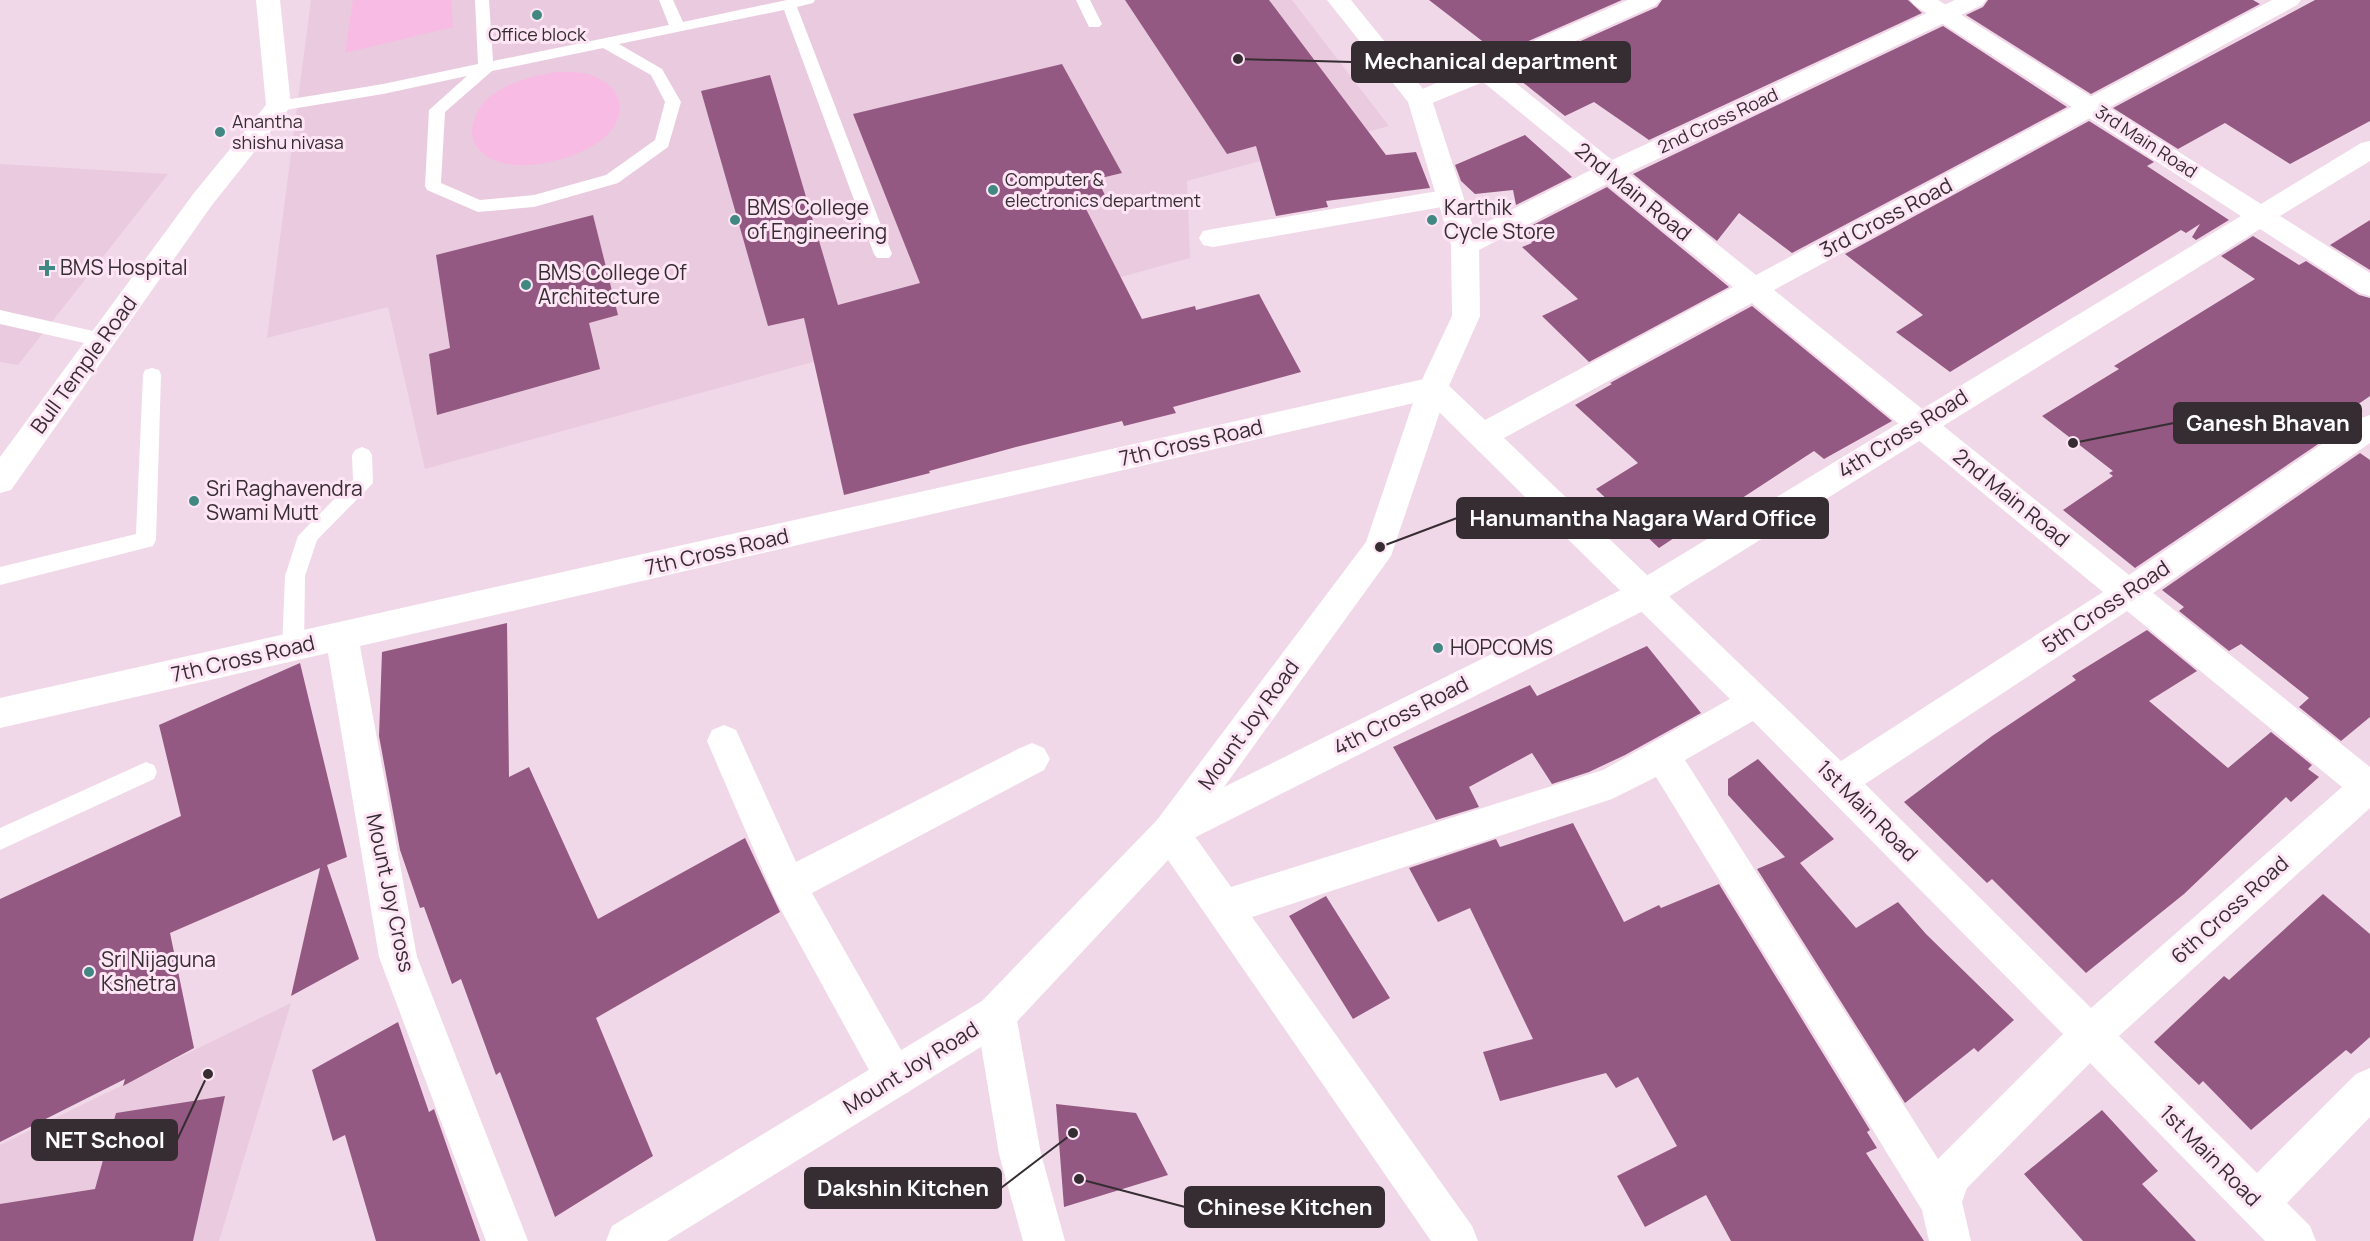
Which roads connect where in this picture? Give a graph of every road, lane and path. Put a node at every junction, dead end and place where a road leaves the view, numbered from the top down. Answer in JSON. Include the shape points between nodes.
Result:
{"nodes":[{"id":1,"x":268,"y":0,"type":"edge"},
{"id":2,"x":483,"y":0,"type":"edge"},
{"id":3,"x":666,"y":0,"type":"edge"},
{"id":4,"x":808,"y":0,"type":"edge"},
{"id":5,"x":1083,"y":0,"type":"edge"},
{"id":6,"x":1339,"y":0,"type":"edge"},
{"id":7,"x":1648,"y":0,"type":"edge"},
{"id":8,"x":1922,"y":0,"type":"edge"},
{"id":9,"x":1974,"y":0,"type":"edge"},
{"id":10,"x":2289,"y":0,"type":"edge"},
{"id":11,"x":789,"y":4,"type":"junction"},
{"id":12,"x":1944,"y":14,"type":"junction"},
{"id":13,"x":1094,"y":24,"type":"dead end"},
{"id":14,"x":677,"y":26,"type":"junction"},
{"id":15,"x":603,"y":42,"type":"junction"},
{"id":16,"x":486,"y":68,"type":"junction"},
{"id":17,"x":1484,"y":70,"type":"junction"},
{"id":18,"x":1420,"y":100,"type":"junction"},
{"id":19,"x":279,"y":106,"type":"junction"},
{"id":20,"x":2091,"y":107,"type":"junction"},
{"id":21,"x":2370,"y":148,"type":"edge"},
{"id":22,"x":1609,"y":172,"type":"junction"},
{"id":23,"x":1450,"y":198,"type":"junction"},
{"id":24,"x":2261,"y":216,"type":"junction"},
{"id":25,"x":1213,"y":238,"type":"dead end"},
{"id":26,"x":1465,"y":245,"type":"junction"},
{"id":27,"x":883,"y":254,"type":"dead end"},
{"id":28,"x":2370,"y":286,"type":"edge"},
{"id":29,"x":1754,"y":289,"type":"junction"},
{"id":30,"x":0,"y":317,"type":"edge"},
{"id":31,"x":102,"y":340,"type":"junction"},
{"id":32,"x":152,"y":375,"type":"dead end"},
{"id":33,"x":1434,"y":388,"type":"junction"},
{"id":34,"x":1919,"y":424,"type":"junction"},
{"id":35,"x":2370,"y":427,"type":"edge"},
{"id":36,"x":1483,"y":435,"type":"junction"},
{"id":37,"x":362,"y":455,"type":"dead end"},
{"id":38,"x":0,"y":481,"type":"edge"},
{"id":39,"x":0,"y":576,"type":"edge"},
{"id":40,"x":2128,"y":593,"type":"junction"},
{"id":41,"x":1645,"y":594,"type":"junction"},
{"id":42,"x":342,"y":637,"type":"junction"},
{"id":43,"x":293,"y":648,"type":"junction"},
{"id":44,"x":1756,"y":702,"type":"junction"},
{"id":45,"x":0,"y":713,"type":"edge"},
{"id":46,"x":724,"y":741,"type":"dead end"},
{"id":47,"x":1662,"y":755,"type":"junction"},
{"id":48,"x":1032,"y":759,"type":"dead end"},
{"id":49,"x":146,"y":772,"type":"dead end"},
{"id":50,"x":1839,"y":782,"type":"junction"},
{"id":51,"x":2369,"y":787,"type":"edge"},
{"id":52,"x":1170,"y":832,"type":"junction"},
{"id":53,"x":0,"y":838,"type":"edge"},
{"id":54,"x":788,"y":886,"type":"junction"},
{"id":55,"x":1223,"y":908,"type":"junction"},
{"id":56,"x":996,"y":1015,"type":"junction"},
{"id":57,"x":2090,"y":1035,"type":"junction"},
{"id":58,"x":896,"y":1078,"type":"junction"},
{"id":59,"x":2370,"y":1088,"type":"edge"},
{"id":60,"x":1941,"y":1202,"type":"junction"},
{"id":61,"x":2257,"y":1203,"type":"junction"},
{"id":62,"x":507,"y":1241,"type":"edge"},
{"id":63,"x":627,"y":1241,"type":"edge"},
{"id":64,"x":1044,"y":1241,"type":"edge"},
{"id":65,"x":1457,"y":1241,"type":"edge"},
{"id":66,"x":1950,"y":1241,"type":"edge"},
{"id":67,"x":2295,"y":1241,"type":"edge"}],
"edges":[{"from":1,"to":19,"type":"street"},
{"from":2,"to":16,"type":"lane"},
{"from":3,"to":14,"type":"lane"},
{"from":4,"to":11,"type":"lane"},
{"from":5,"to":13,"type":"lane"},
{"from":6,"to":18,"type":"street","name":"Mount Joy Road"},
{"from":7,"to":17,"type":"street"},
{"from":8,"to":12,"type":"street","name":"3rd Main Road"},
{"from":9,"to":12,"type":"street","name":"2nd Cross Road"},
{"from":10,"to":20,"type":"street","name":"3rd Cross Road"},
{"from":11,"to":14,"type":"lane"},
{"from":11,"to":27,"type":"lane"},
{"from":12,"to":20,"type":"street","name":"3rd Main Road"},
{"from":12,"to":22,"type":"street","name":"2nd Cross Road"},
{"from":14,"to":15,"type":"lane"},
{"from":15,"to":16,"type":"lane"},
{"from":15,"to":16,"type":"lane","via":[[657,72],[673,102],[662,143],[612,179],[534,201],[478,206],[433,186],[437,110]]},
{"from":16,"to":19,"type":"lane"},
{"from":17,"to":18,"type":"street"},
{"from":17,"to":22,"type":"street","name":"2nd Main Road"},
{"from":18,"to":23,"type":"street","name":"Mount Joy Road"},
{"from":19,"to":31,"type":"street","name":"Bull Temple Road","via":[[203,199]]},
{"from":20,"to":24,"type":"street","name":"3rd Main Road"},
{"from":20,"to":29,"type":"street","name":"3rd Cross Road"},
{"from":21,"to":24,"type":"street","name":"4th Cross Road"},
{"from":22,"to":26,"type":"street","name":"2nd Cross Road"},
{"from":22,"to":29,"type":"street","name":"2nd Main Road"},
{"from":23,"to":25,"type":"street"},
{"from":23,"to":26,"type":"street","name":"Mount Joy Road"},
{"from":24,"to":28,"type":"street","name":"3rd Main Road"},
{"from":24,"to":34,"type":"street","name":"4th Cross Road"},
{"from":26,"to":33,"type":"street","name":"Mount Joy Road","via":[[1466,316]]},
{"from":29,"to":34,"type":"street","name":"2nd Main Road"},
{"from":29,"to":36,"type":"street","name":"3rd Cross Road"},
{"from":30,"to":31,"type":"lane"},
{"from":31,"to":38,"type":"street","name":"Bull Temple Road"},
{"from":32,"to":39,"type":"lane","via":[[146,540]]},
{"from":33,"to":36,"type":"street","name":"1st Main Road"},
{"from":33,"to":42,"type":"street","name":"7th Cross Road"},
{"from":33,"to":52,"type":"street","name":"Mount Joy Road","via":[[1380,548]]},
{"from":34,"to":40,"type":"street","name":"2nd Main Road"},
{"from":34,"to":41,"type":"street","name":"4th Cross Road"},
{"from":35,"to":40,"type":"street","name":"5th Cross Road"},
{"from":36,"to":41,"type":"street","name":"1st Main Road"},
{"from":37,"to":43,"type":"lane","via":[[363,483],[308,536],[295,576]]},
{"from":40,"to":50,"type":"street","name":"5th Cross Road"},
{"from":40,"to":51,"type":"street","name":"2nd Main Road"},
{"from":41,"to":44,"type":"street","name":"1st Main Road"},
{"from":41,"to":52,"type":"street","name":"4th Cross Road"},
{"from":42,"to":43,"type":"street","name":"7th Cross Road"},
{"from":42,"to":62,"type":"street","name":"Mount Joy Cross","via":[[398,957]]},
{"from":43,"to":45,"type":"street","name":"7th Cross Road"},
{"from":44,"to":47,"type":"street"},
{"from":44,"to":50,"type":"street","name":"1st Main Road"},
{"from":46,"to":54,"type":"street"},
{"from":47,"to":55,"type":"street","via":[[1612,783]]},
{"from":47,"to":60,"type":"street"},
{"from":48,"to":54,"type":"street"},
{"from":49,"to":53,"type":"lane"},
{"from":50,"to":57,"type":"street","name":"1st Main Road"},
{"from":51,"to":57,"type":"street","name":"6th Cross Road"},
{"from":52,"to":55,"type":"street"},
{"from":52,"to":56,"type":"street","name":"Mount Joy Road"},
{"from":54,"to":58,"type":"street"},
{"from":55,"to":65,"type":"street"},
{"from":56,"to":58,"type":"street","name":"Mount Joy Road"},
{"from":56,"to":64,"type":"street","via":[[1020,1154]]},
{"from":57,"to":60,"type":"street","via":[[1952,1174]]},
{"from":57,"to":61,"type":"street","name":"1st Main Road"},
{"from":58,"to":63,"type":"street","name":"Mount Joy Road"},
{"from":59,"to":61,"type":"street"},
{"from":60,"to":66,"type":"street"},
{"from":61,"to":67,"type":"street","name":"1st Main Road"}]}
